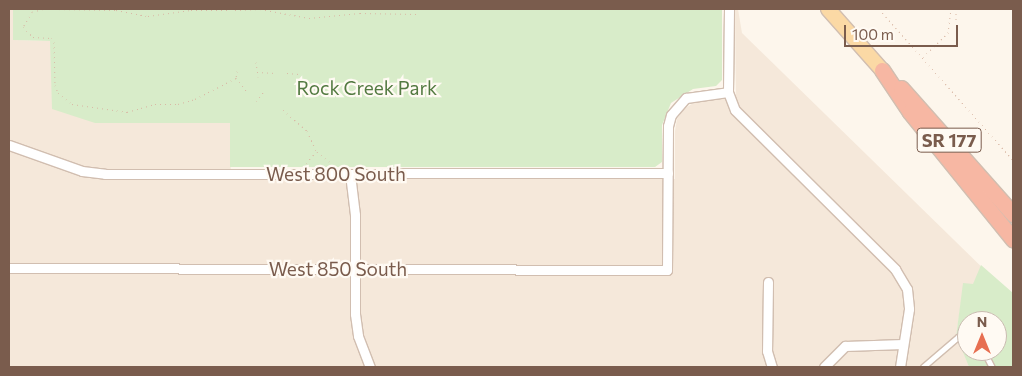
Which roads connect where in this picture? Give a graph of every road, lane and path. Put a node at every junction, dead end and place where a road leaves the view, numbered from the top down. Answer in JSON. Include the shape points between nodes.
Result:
{"nodes":[{"id":1,"x":43,"y":9,"type":"edge"},
{"id":2,"x":54,"y":9,"type":"edge"},
{"id":3,"x":729,"y":9,"type":"edge"},
{"id":4,"x":879,"y":9,"type":"edge"},
{"id":5,"x":951,"y":9,"type":"edge"},
{"id":6,"x":956,"y":9,"type":"edge"},
{"id":7,"x":227,"y":10,"type":"edge"},
{"id":8,"x":235,"y":10,"type":"edge"},
{"id":9,"x":831,"y":12,"type":"edge"},
{"id":10,"x":417,"y":14,"type":"dead end"},
{"id":11,"x":956,"y":23,"type":"dead end"},
{"id":12,"x":923,"y":58,"type":"junction"},
{"id":13,"x":256,"y":62,"type":"dead end"},
{"id":14,"x":882,"y":70,"type":"junction"},
{"id":15,"x":237,"y":71,"type":"dead end"},
{"id":16,"x":257,"y":72,"type":"junction"},
{"id":17,"x":276,"y":72,"type":"dead end"},
{"id":18,"x":287,"y":73,"type":"dead end"},
{"id":19,"x":299,"y":74,"type":"dead end"},
{"id":20,"x":258,"y":77,"type":"dead end"},
{"id":21,"x":236,"y":78,"type":"junction"},
{"id":22,"x":264,"y":91,"type":"dead end"},
{"id":23,"x":246,"y":92,"type":"dead end"},
{"id":24,"x":728,"y":92,"type":"junction"},
{"id":25,"x":256,"y":102,"type":"dead end"},
{"id":26,"x":283,"y":110,"type":"dead end"},
{"id":27,"x":9,"y":145,"type":"edge"},
{"id":28,"x":317,"y":152,"type":"junction"},
{"id":29,"x":1013,"y":160,"type":"edge"},
{"id":30,"x":306,"y":163,"type":"dead end"},
{"id":31,"x":331,"y":163,"type":"dead end"},
{"id":32,"x":668,"y":173,"type":"junction"},
{"id":33,"x":350,"y":174,"type":"junction"},
{"id":34,"x":1013,"y":214,"type":"edge"},
{"id":35,"x":1013,"y":239,"type":"edge"},
{"id":36,"x":9,"y":268,"type":"edge"},
{"id":37,"x":354,"y":269,"type":"junction"},
{"id":38,"x":768,"y":282,"type":"dead end"},
{"id":39,"x":957,"y":338,"type":"edge"},
{"id":40,"x":903,"y":344,"type":"junction"},
{"id":41,"x":370,"y":367,"type":"edge"},
{"id":42,"x":772,"y":367,"type":"edge"},
{"id":43,"x":824,"y":367,"type":"edge"},
{"id":44,"x":900,"y":367,"type":"edge"},
{"id":45,"x":923,"y":367,"type":"edge"}],
"edges":[{"from":1,"to":21,"type":"path","via":[[32,12],[23,26],[33,37],[51,38],[54,42],[55,85],[58,93],[72,104],[127,112],[155,104],[178,104],[195,100]]},
{"from":2,"to":7,"type":"path","via":[[116,10],[148,16],[191,10]]},
{"from":3,"to":24,"type":"street"},
{"from":4,"to":12,"type":"path"},
{"from":5,"to":12,"type":"path","via":[[948,33]]},
{"from":6,"to":11,"type":"path"},
{"from":8,"to":10,"type":"path","via":[[260,9],[309,18],[360,13]]},
{"from":9,"to":14,"type":"main road","number":"SR 177"},
{"from":12,"to":29,"type":"path"},
{"from":13,"to":16,"type":"path"},
{"from":14,"to":34,"type":"highway","number":"SR 177","via":[[917,104]]},
{"from":14,"to":35,"type":"highway","via":[[910,112]]},
{"from":15,"to":21,"type":"path"},
{"from":16,"to":17,"type":"path"},
{"from":16,"to":20,"type":"path"},
{"from":18,"to":19,"type":"path"},
{"from":21,"to":23,"type":"path"},
{"from":22,"to":25,"type":"path"},
{"from":24,"to":32,"type":"street","via":[[699,94],[677,104],[668,126]]},
{"from":24,"to":40,"type":"street","via":[[742,118],[902,279],[907,289],[909,309]]},
{"from":26,"to":28,"type":"path","via":[[307,131]]},
{"from":27,"to":33,"type":"street","name":"West 800 South","via":[[82,171],[105,174]]},
{"from":28,"to":30,"type":"path"},
{"from":28,"to":31,"type":"path"},
{"from":32,"to":33,"type":"street","name":"West 800 South"},
{"from":32,"to":37,"type":"street","name":"West 850 South","via":[[667,270]]},
{"from":33,"to":37,"type":"street","via":[[355,216]]},
{"from":36,"to":37,"type":"street","name":"West 850 South"},
{"from":37,"to":41,"type":"street","via":[[358,336]]},
{"from":38,"to":42,"type":"street","via":[[767,351]]},
{"from":39,"to":45,"type":"lane"},
{"from":40,"to":43,"type":"street","via":[[845,346]]},
{"from":40,"to":44,"type":"street"}]}
